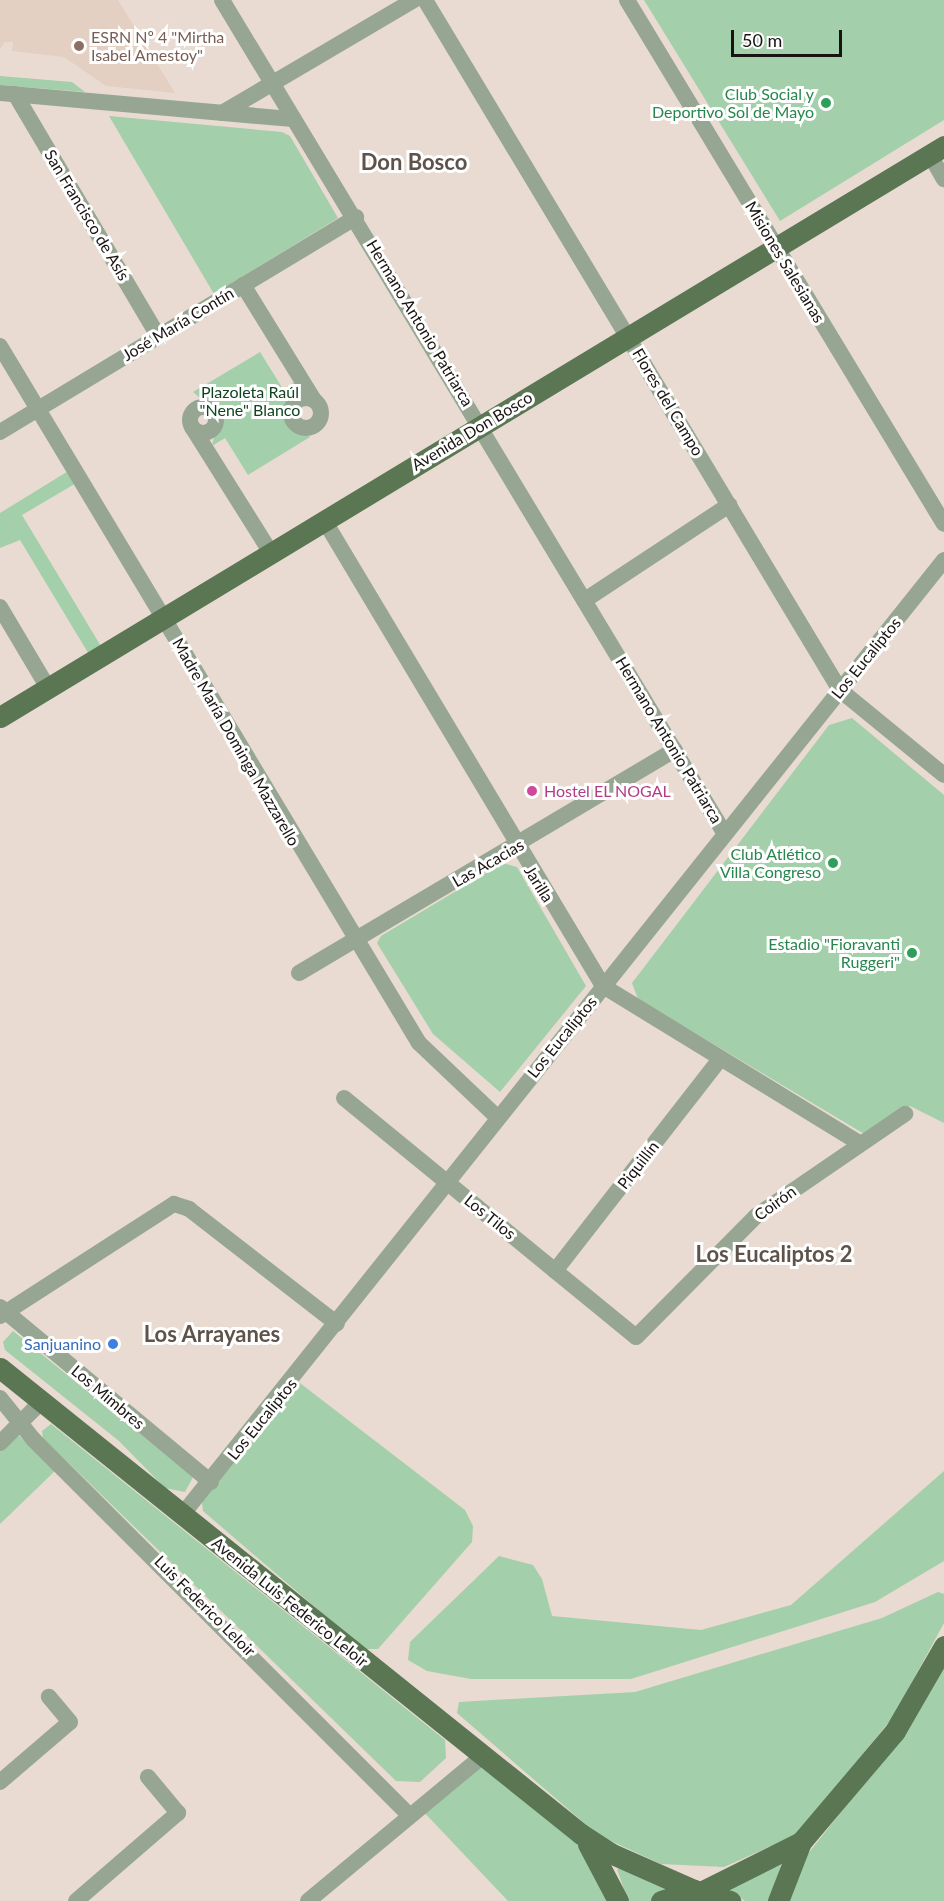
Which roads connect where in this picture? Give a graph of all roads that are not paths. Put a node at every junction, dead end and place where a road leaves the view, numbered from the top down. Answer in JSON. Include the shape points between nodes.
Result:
{"nodes":[{"id":1,"x":222,"y":0,"type":"edge"},
{"id":2,"x":414,"y":0,"type":"edge"},
{"id":3,"x":424,"y":0,"type":"edge"},
{"id":4,"x":627,"y":0,"type":"edge"},
{"id":5,"x":271,"y":86,"type":"junction"},
{"id":6,"x":8,"y":93,"type":"edge"},
{"id":7,"x":222,"y":113,"type":"junction"},
{"id":8,"x":290,"y":119,"type":"junction"},
{"id":9,"x":937,"y":150,"type":"edge"},
{"id":10,"x":944,"y":179,"type":"edge"},
{"id":11,"x":356,"y":217,"type":"junction"},
{"id":12,"x":776,"y":248,"type":"junction"},
{"id":13,"x":243,"y":285,"type":"junction"},
{"id":14,"x":158,"y":336,"type":"junction"},
{"id":15,"x":629,"y":336,"type":"junction"},
{"id":16,"x":0,"y":346,"type":"edge"},
{"id":17,"x":314,"y":400,"type":"dead end"},
{"id":18,"x":38,"y":408,"type":"junction"},
{"id":19,"x":481,"y":426,"type":"junction"},
{"id":20,"x":192,"y":427,"type":"dead end"},
{"id":21,"x":0,"y":432,"type":"edge"},
{"id":22,"x":729,"y":505,"type":"junction"},
{"id":23,"x":324,"y":520,"type":"junction"},
{"id":24,"x":944,"y":524,"type":"edge"},
{"id":25,"x":271,"y":553,"type":"junction"},
{"id":26,"x":944,"y":560,"type":"edge"},
{"id":27,"x":585,"y":600,"type":"junction"},
{"id":28,"x":0,"y":607,"type":"edge"},
{"id":29,"x":163,"y":618,"type":"junction"},
{"id":30,"x":48,"y":688,"type":"junction"},
{"id":31,"x":840,"y":690,"type":"junction"},
{"id":32,"x":0,"y":717,"type":"edge"},
{"id":33,"x":675,"y":750,"type":"junction"},
{"id":34,"x":944,"y":775,"type":"edge"},
{"id":35,"x":725,"y":834,"type":"junction"},
{"id":36,"x":516,"y":847,"type":"junction"},
{"id":37,"x":353,"y":941,"type":"junction"},
{"id":38,"x":298,"y":973,"type":"dead end"},
{"id":39,"x":603,"y":986,"type":"junction"},
{"id":40,"x":720,"y":1059,"type":"junction"},
{"id":41,"x":344,"y":1098,"type":"dead end"},
{"id":42,"x":905,"y":1114,"type":"dead end"},
{"id":43,"x":498,"y":1118,"type":"junction"},
{"id":44,"x":859,"y":1143,"type":"junction"},
{"id":45,"x":446,"y":1182,"type":"junction"},
{"id":46,"x":555,"y":1270,"type":"junction"},
{"id":47,"x":2,"y":1311,"type":"edge"},
{"id":48,"x":338,"y":1324,"type":"junction"},
{"id":49,"x":636,"y":1337,"type":"joint"},
{"id":50,"x":0,"y":1368,"type":"edge"},
{"id":51,"x":0,"y":1398,"type":"edge"},
{"id":52,"x":42,"y":1401,"type":"junction"},
{"id":53,"x":21,"y":1425,"type":"junction"},
{"id":54,"x":0,"y":1443,"type":"edge"},
{"id":55,"x":211,"y":1482,"type":"junction"},
{"id":56,"x":182,"y":1515,"type":"junction"},
{"id":57,"x":944,"y":1646,"type":"edge"},
{"id":58,"x":49,"y":1697,"type":"dead end"},
{"id":59,"x":484,"y":1755,"type":"junction"},
{"id":60,"x":148,"y":1777,"type":"dead end"},
{"id":61,"x":0,"y":1782,"type":"edge"},
{"id":62,"x":410,"y":1816,"type":"junction"},
{"id":63,"x":581,"y":1834,"type":"junction"},
{"id":64,"x":801,"y":1842,"type":"junction"},
{"id":65,"x":699,"y":1890,"type":"junction"},
{"id":66,"x":76,"y":1901,"type":"edge"},
{"id":67,"x":308,"y":1901,"type":"edge"},
{"id":68,"x":618,"y":1901,"type":"edge"},
{"id":69,"x":661,"y":1901,"type":"edge"},
{"id":70,"x":730,"y":1901,"type":"edge"},
{"id":71,"x":778,"y":1901,"type":"edge"}],
"edges":[{"from":1,"to":5,"type":"street","name":"Hermano Antonio Patriarca"},
{"from":2,"to":5,"type":"street"},
{"from":3,"to":15,"type":"street","name":"Flores del Campo"},
{"from":4,"to":12,"type":"street","name":"Misiones Salesianas"},
{"from":5,"to":7,"type":"street"},
{"from":5,"to":8,"type":"street","name":"Hermano Antonio Patriarca"},
{"from":6,"to":7,"type":"street"},
{"from":6,"to":14,"type":"street","name":"San Francisco de Asís"},
{"from":7,"to":8,"type":"street"},
{"from":8,"to":11,"type":"street","name":"Hermano Antonio Patriarca"},
{"from":9,"to":10,"type":"street"},
{"from":9,"to":12,"type":"main road","name":"Avenida Don Bosco"},
{"from":11,"to":13,"type":"street","name":"José María Contín"},
{"from":11,"to":19,"type":"street","name":"Hermano Antonio Patriarca"},
{"from":12,"to":15,"type":"main road","name":"Avenida Don Bosco"},
{"from":12,"to":24,"type":"street","name":"Misiones Salesianas"},
{"from":13,"to":14,"type":"street","name":"José María Contín"},
{"from":13,"to":17,"type":"street"},
{"from":14,"to":18,"type":"street","name":"José María Contín"},
{"from":15,"to":19,"type":"main road","name":"Avenida Don Bosco"},
{"from":15,"to":22,"type":"street","name":"Flores del Campo"},
{"from":16,"to":18,"type":"street","name":"Madre María Dominga Mazzarello"},
{"from":18,"to":21,"type":"street","name":"José María Contín"},
{"from":18,"to":29,"type":"street","name":"Madre María Dominga Mazzarello"},
{"from":19,"to":23,"type":"main road","name":"Avenida Don Bosco"},
{"from":19,"to":27,"type":"street","name":"Hermano Antonio Patriarca"},
{"from":20,"to":25,"type":"street"},
{"from":22,"to":27,"type":"street"},
{"from":22,"to":31,"type":"street","name":"Flores del Campo"},
{"from":23,"to":25,"type":"main road","name":"Avenida Don Bosco"},
{"from":23,"to":36,"type":"street","name":"Jarilla"},
{"from":25,"to":29,"type":"main road","name":"Avenida Don Bosco"},
{"from":26,"to":31,"type":"street","name":"Los Eucaliptos"},
{"from":27,"to":33,"type":"street","name":"Hermano Antonio Patriarca"},
{"from":28,"to":30,"type":"street"},
{"from":29,"to":30,"type":"main road","name":"Avenida Don Bosco"},
{"from":29,"to":37,"type":"street","name":"Madre María Dominga Mazzarello"},
{"from":30,"to":32,"type":"main road","name":"Avenida Don Bosco"},
{"from":31,"to":34,"type":"street","name":"Flores del Campo"},
{"from":31,"to":35,"type":"street","name":"Los Eucaliptos"},
{"from":33,"to":35,"type":"street","name":"Hermano Antonio Patriarca"},
{"from":33,"to":36,"type":"street","name":"Las Acacias"},
{"from":35,"to":39,"type":"street","name":"Los Eucaliptos"},
{"from":36,"to":37,"type":"street","name":"Las Acacias"},
{"from":36,"to":39,"type":"street","name":"Jarilla"},
{"from":37,"to":38,"type":"street","name":"Las Acacias"},
{"from":37,"to":43,"type":"street","name":"Madre María Dominga Mazzarello","via":[[418,1043]]},
{"from":39,"to":40,"type":"street","name":"Jarilla"},
{"from":39,"to":43,"type":"street","name":"Los Eucaliptos"},
{"from":40,"to":44,"type":"street","name":"Jarilla"},
{"from":40,"to":46,"type":"street","name":"Piquillín"},
{"from":41,"to":45,"type":"street","name":"Los Tilos"},
{"from":42,"to":44,"type":"street","name":"Coirón"},
{"from":43,"to":45,"type":"street","name":"Los Eucaliptos"},
{"from":44,"to":49,"type":"street","name":"Coirón","via":[[756,1215]]},
{"from":45,"to":46,"type":"street","name":"Los Tilos"},
{"from":45,"to":48,"type":"street","name":"Los Eucaliptos"},
{"from":46,"to":49,"type":"street","name":"Los Tilos"},
{"from":47,"to":48,"type":"street","via":[[174,1204],[189,1209]]},
{"from":47,"to":55,"type":"street","name":"Los Mimbres"},
{"from":48,"to":55,"type":"street","name":"Los Eucaliptos"},
{"from":50,"to":52,"type":"main road","name":"Avenida Luis Federico Leloir"},
{"from":51,"to":53,"type":"street","name":"Luis Federico Leloir"},
{"from":52,"to":53,"type":"street"},
{"from":52,"to":56,"type":"main road","name":"Avenida Luis Federico Leloir"},
{"from":53,"to":54,"type":"street"},
{"from":53,"to":62,"type":"street","name":"Luis Federico Leloir"},
{"from":55,"to":56,"type":"street","name":"Los Eucaliptos"},
{"from":56,"to":59,"type":"main road","name":"Avenida Luis Federico Leloir"},
{"from":57,"to":64,"type":"main road","via":[[895,1731]]},
{"from":58,"to":61,"type":"street","via":[[70,1722]]},
{"from":59,"to":62,"type":"street"},
{"from":59,"to":63,"type":"main road","name":"Avenida Luis Federico Leloir"},
{"from":60,"to":66,"type":"street","via":[[178,1813]]},
{"from":62,"to":67,"type":"street"},
{"from":63,"to":65,"type":"main road","name":"Avenida Luis Federico Leloir","via":[[610,1853]]},
{"from":63,"to":68,"type":"main road","name":"Avenida Luis Federico Leloir","via":[[606,1869]]},
{"from":64,"to":65,"type":"main road"},
{"from":64,"to":71,"type":"main road"},
{"from":65,"to":69,"type":"main road"},
{"from":65,"to":70,"type":"main road","name":"Avenida Luis Federico Leloir"}]}
